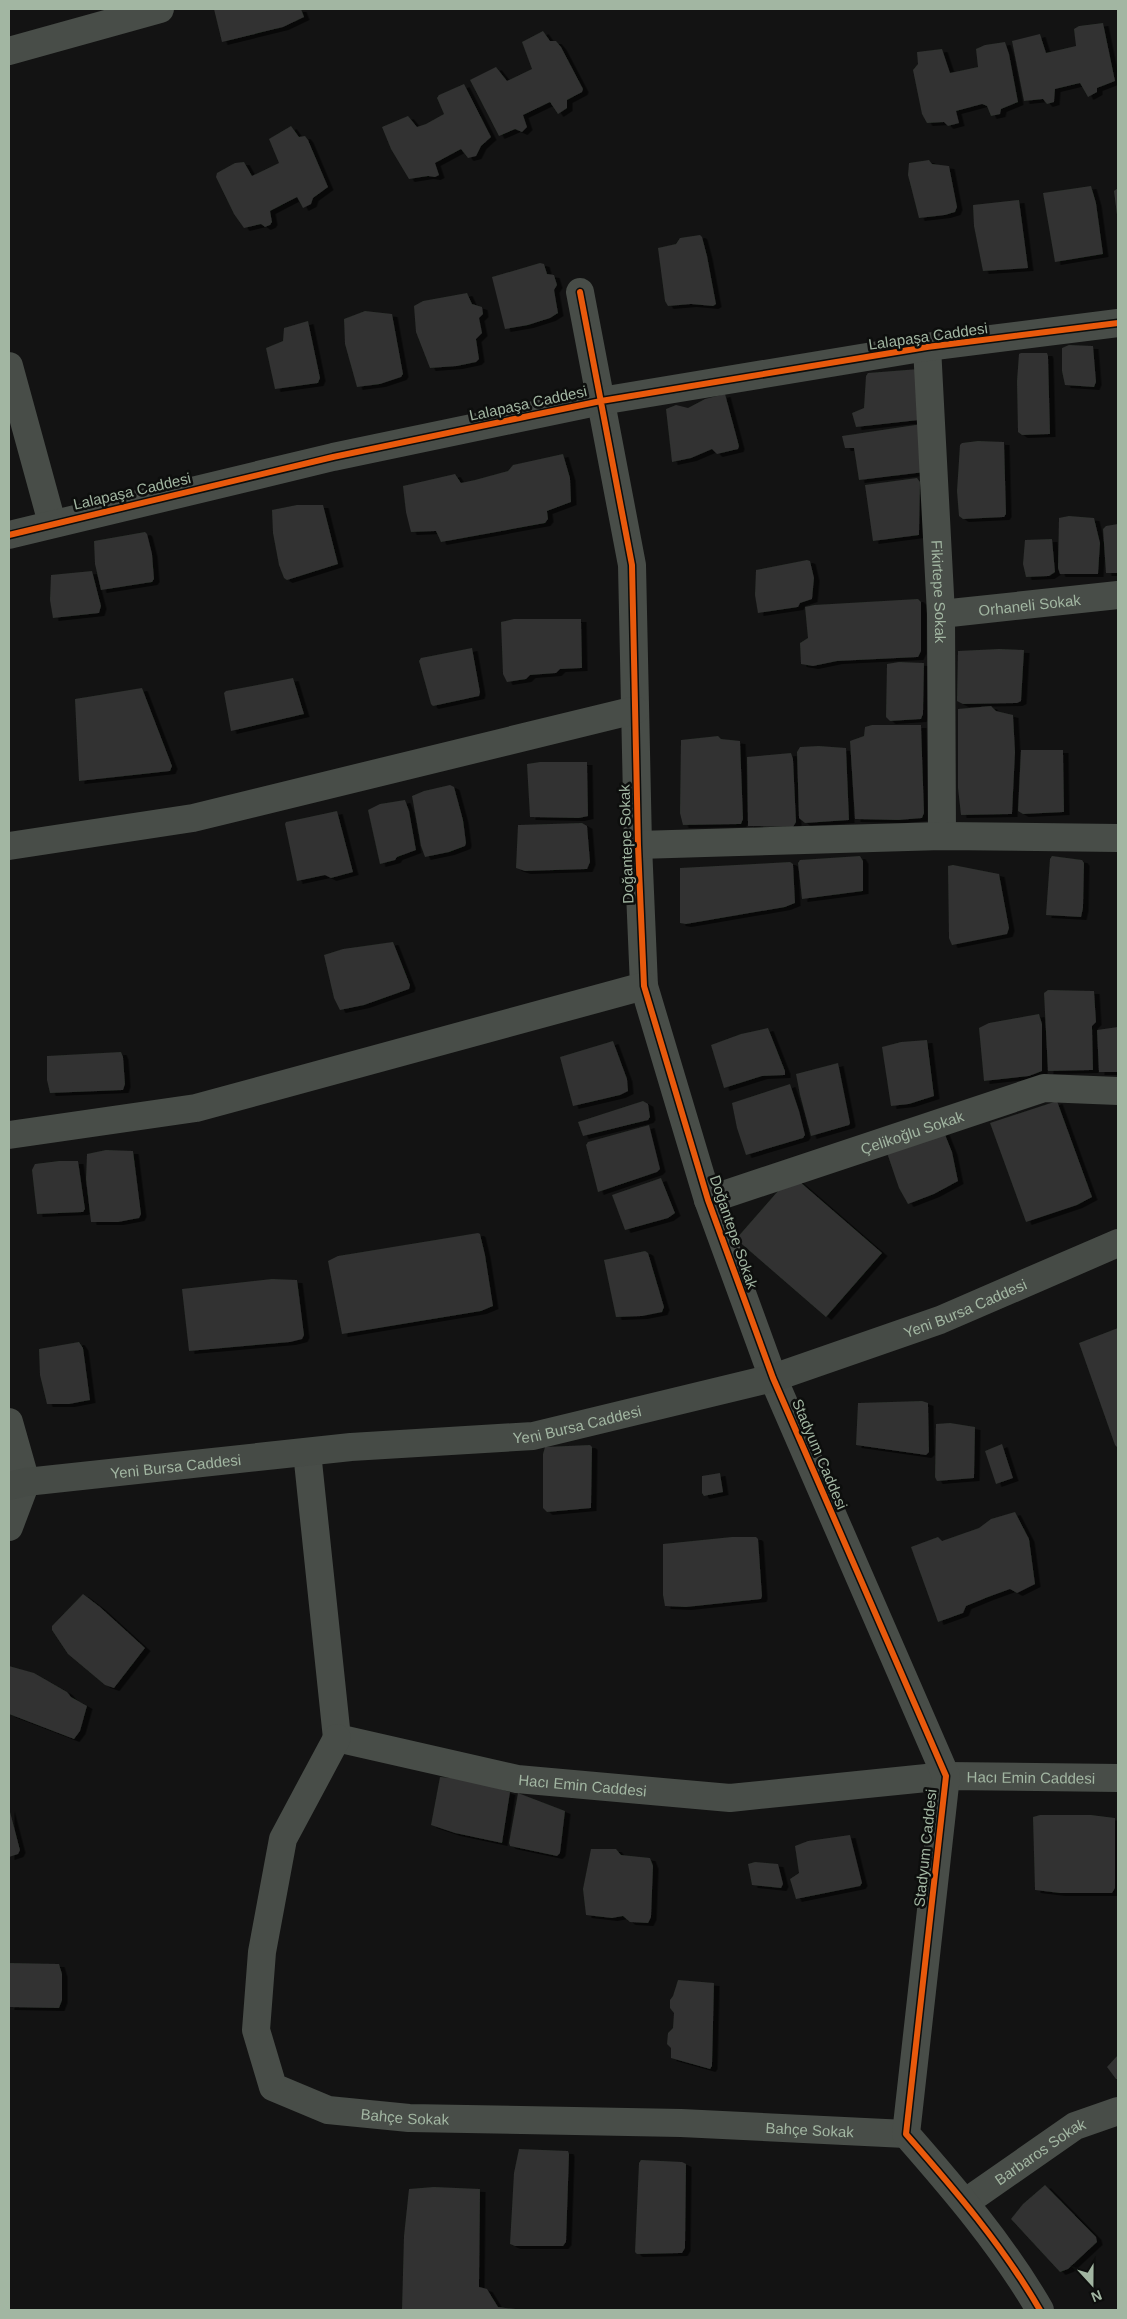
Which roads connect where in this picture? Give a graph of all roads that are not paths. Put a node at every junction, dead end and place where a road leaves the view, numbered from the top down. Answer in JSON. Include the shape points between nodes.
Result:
{"nodes":[{"id":1,"x":160,"y":9,"type":"edge"},
{"id":2,"x":9,"y":51,"type":"edge"},
{"id":3,"x":580,"y":292,"type":"dead end"},
{"id":4,"x":1118,"y":323,"type":"edge"},
{"id":5,"x":927,"y":348,"type":"junction"},
{"id":6,"x":9,"y":366,"type":"edge"},
{"id":7,"x":601,"y":401,"type":"junction"},
{"id":8,"x":52,"y":523,"type":"junction"},
{"id":9,"x":9,"y":534,"type":"edge"},
{"id":10,"x":1118,"y":595,"type":"edge"},
{"id":11,"x":941,"y":614,"type":"junction"},
{"id":12,"x":635,"y":710,"type":"junction"},
{"id":13,"x":942,"y":836,"type":"junction"},
{"id":14,"x":1118,"y":838,"type":"edge"},
{"id":15,"x":638,"y":845,"type":"junction"},
{"id":16,"x":9,"y":846,"type":"edge"},
{"id":17,"x":644,"y":986,"type":"junction"},
{"id":18,"x":1118,"y":1091,"type":"edge"},
{"id":19,"x":9,"y":1135,"type":"edge"},
{"id":20,"x":708,"y":1200,"type":"junction"},
{"id":21,"x":1118,"y":1243,"type":"edge"},
{"id":22,"x":773,"y":1378,"type":"junction"},
{"id":23,"x":9,"y":1422,"type":"edge"},
{"id":24,"x":307,"y":1452,"type":"junction"},
{"id":25,"x":17,"y":1484,"type":"edge"},
{"id":26,"x":9,"y":1527,"type":"edge"},
{"id":27,"x":337,"y":1738,"type":"junction"},
{"id":28,"x":946,"y":1776,"type":"junction"},
{"id":29,"x":1118,"y":1778,"type":"edge"},
{"id":30,"x":1118,"y":2111,"type":"edge"},
{"id":31,"x":906,"y":2134,"type":"junction"},
{"id":32,"x":966,"y":2202,"type":"junction"},
{"id":33,"x":1040,"y":2310,"type":"edge"}],
"edges":[{"from":1,"to":2,"type":"street"},
{"from":3,"to":7,"type":"street","name":"Doğantepe Sokak"},
{"from":4,"to":5,"type":"street","name":"Lalapaşa Caddesi"},
{"from":5,"to":7,"type":"street","name":"Lalapaşa Caddesi"},
{"from":5,"to":11,"type":"street","name":"Fikirtepe Sokak"},
{"from":6,"to":8,"type":"street"},
{"from":7,"to":8,"type":"street","name":"Lalapaşa Caddesi","via":[[333,457]]},
{"from":7,"to":12,"type":"street","name":"Doğantepe Sokak","via":[[632,565]]},
{"from":8,"to":9,"type":"street","name":"Lalapaşa Caddesi"},
{"from":10,"to":11,"type":"street","name":"Orhaneli Sokak"},
{"from":11,"to":13,"type":"street","name":"Fikirtepe Sokak"},
{"from":12,"to":15,"type":"street","name":"Doğantepe Sokak"},
{"from":12,"to":16,"type":"street","via":[[192,818]]},
{"from":13,"to":14,"type":"street"},
{"from":13,"to":15,"type":"street"},
{"from":15,"to":17,"type":"street","name":"Doğantepe Sokak"},
{"from":17,"to":19,"type":"street","via":[[196,1108]]},
{"from":17,"to":20,"type":"street","name":"Doğantepe Sokak"},
{"from":18,"to":20,"type":"street","name":"Çelikoğlu Sokak","via":[[1044,1088]]},
{"from":20,"to":22,"type":"street","name":"Doğantepe Sokak"},
{"from":21,"to":22,"type":"main road","name":"Yeni Bursa Caddesi","via":[[940,1320]]},
{"from":22,"to":24,"type":"main road","name":"Yeni Bursa Caddesi","via":[[532,1436]]},
{"from":22,"to":28,"type":"street","name":"Stadyum Caddesi"},
{"from":23,"to":25,"type":"street"},
{"from":24,"to":25,"type":"main road","name":"Yeni Bursa Caddesi"},
{"from":24,"to":27,"type":"street"},
{"from":25,"to":26,"type":"street"},
{"from":27,"to":28,"type":"street","name":"Hacı Emin Caddesi","via":[[517,1779],[730,1798]]},
{"from":27,"to":31,"type":"street","name":"Bahçe Sokak","via":[[284,1839],[262,1952],[256,2030],[273,2087],[328,2110],[409,2118],[681,2123]]},
{"from":28,"to":29,"type":"street","name":"Hacı Emin Caddesi"},
{"from":28,"to":31,"type":"street","name":"Stadyum Caddesi"},
{"from":30,"to":32,"type":"street","name":"Barbaros Sokak","via":[[1075,2126]]},
{"from":31,"to":32,"type":"street"},
{"from":32,"to":33,"type":"street","via":[[1024,2282]]}]}
